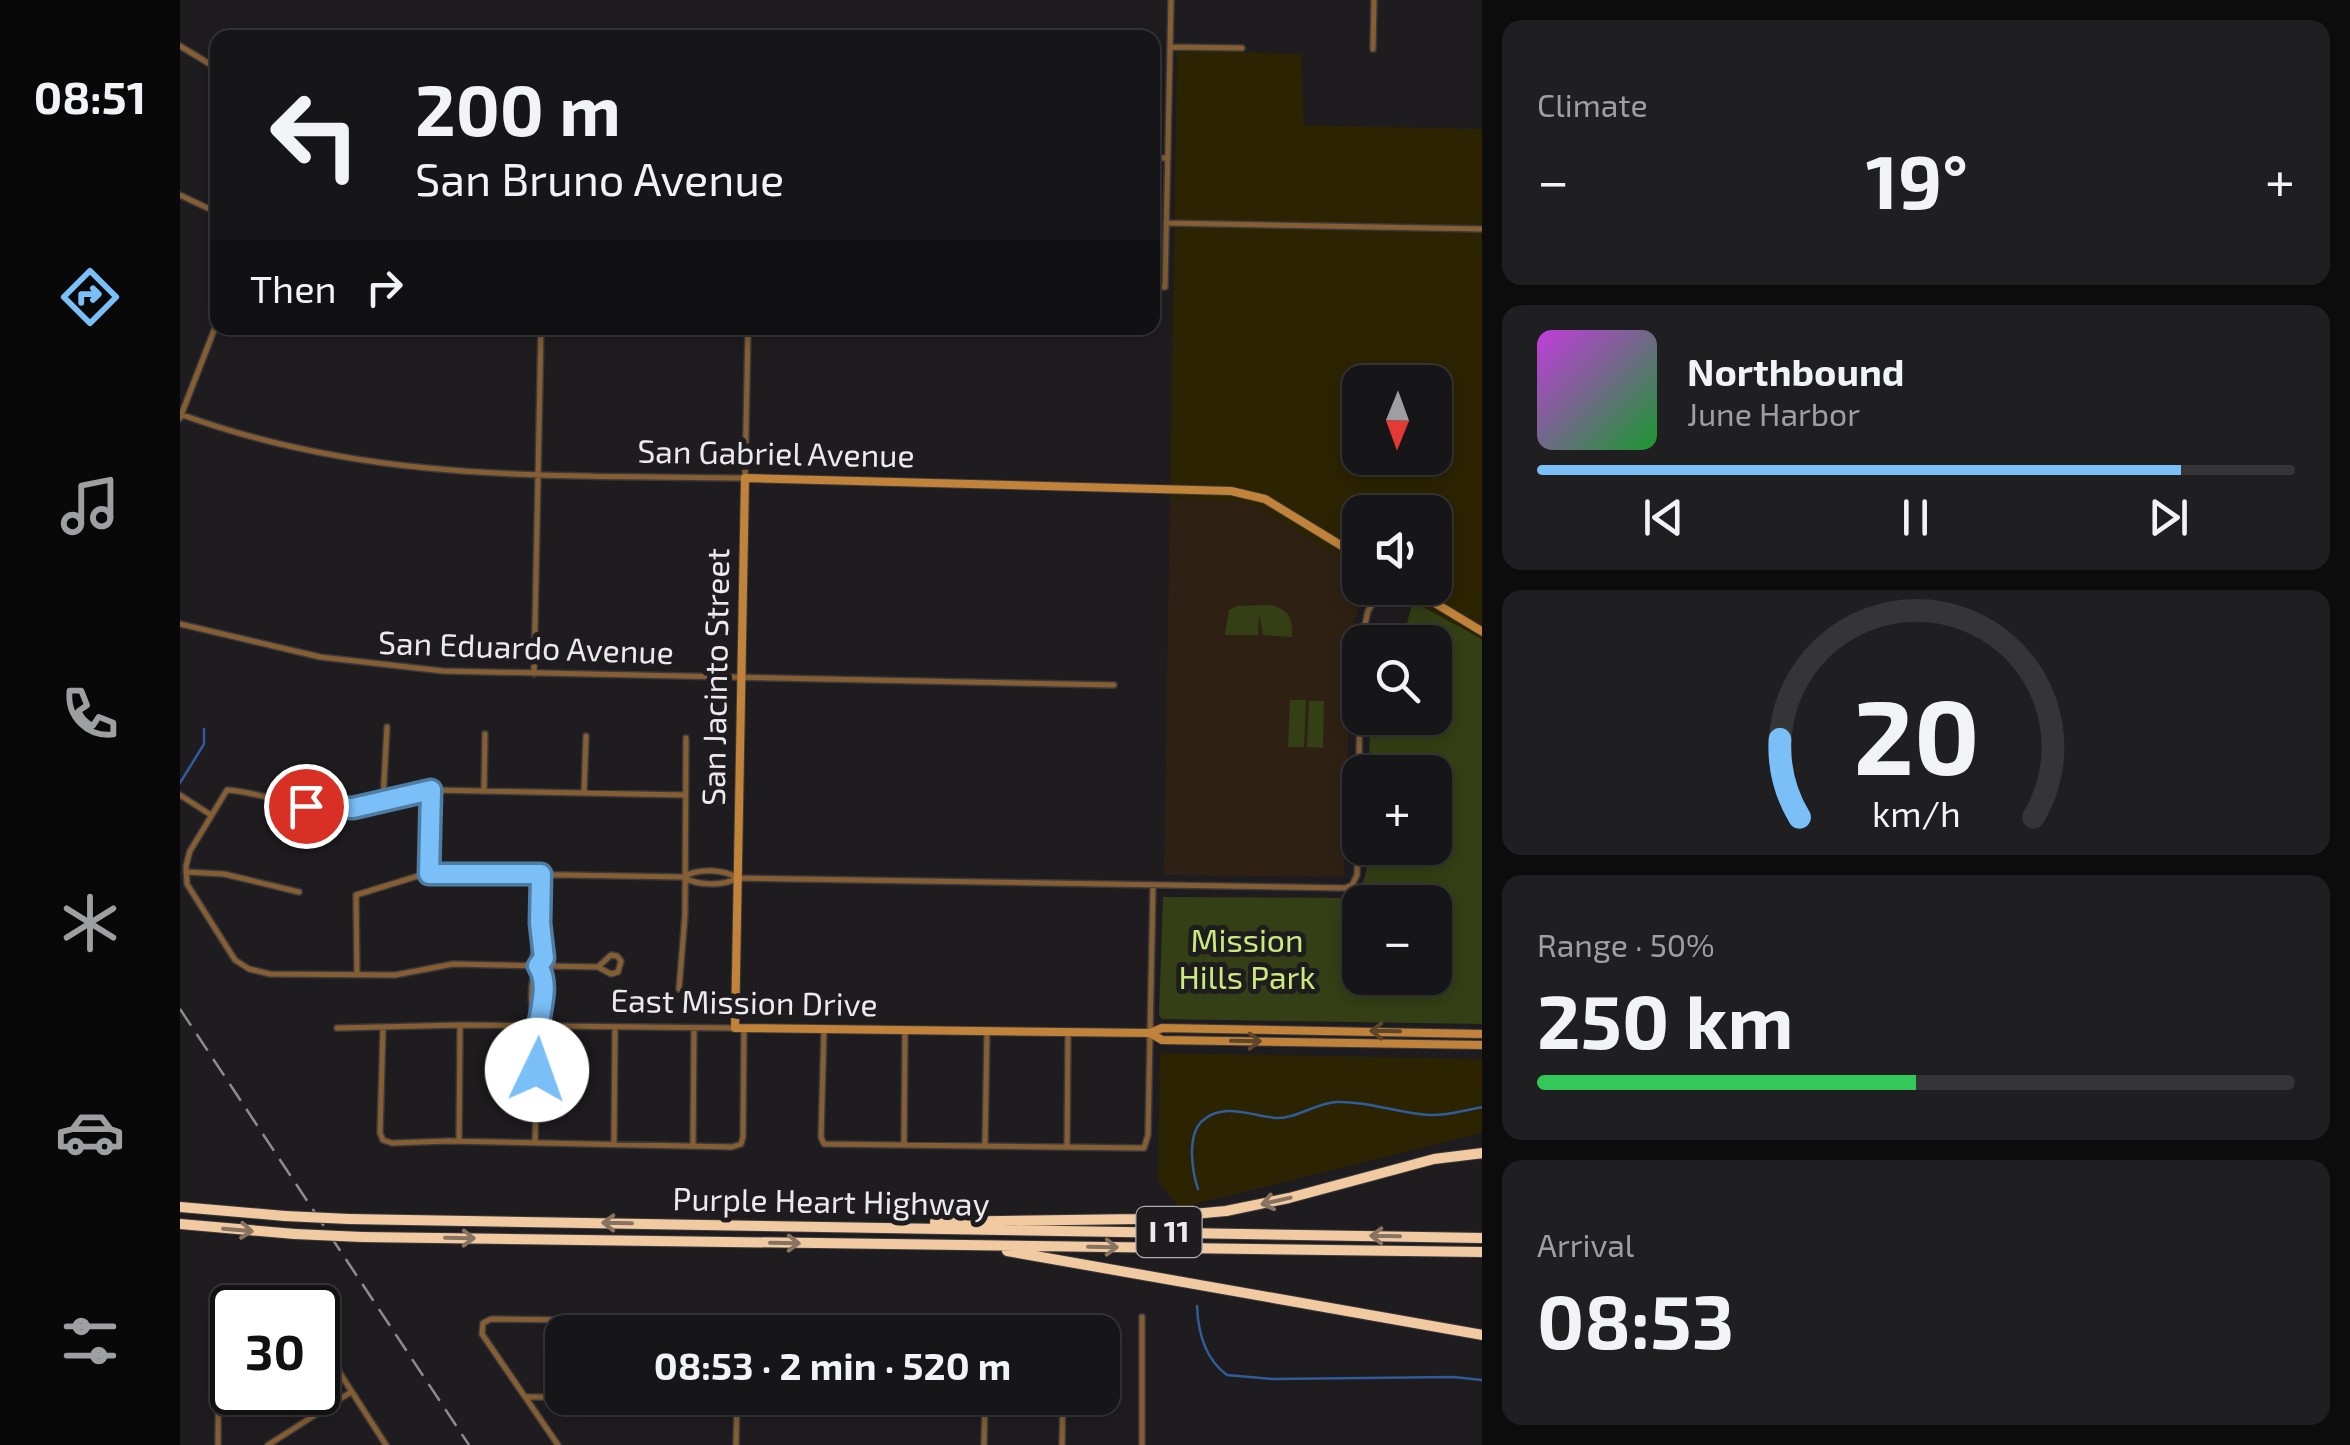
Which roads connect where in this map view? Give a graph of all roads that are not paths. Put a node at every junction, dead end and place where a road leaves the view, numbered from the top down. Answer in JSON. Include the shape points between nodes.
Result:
{"nodes":[{"id":1,"x":1171,"y":0,"type":"edge"},
{"id":2,"x":1374,"y":0,"type":"edge"},
{"id":3,"x":180,"y":46,"type":"edge"},
{"id":4,"x":1170,"y":46,"type":"junction"},
{"id":5,"x":1242,"y":48,"type":"dead end"},
{"id":6,"x":1374,"y":49,"type":"dead end"},
{"id":7,"x":210,"y":64,"type":"edge"},
{"id":8,"x":1160,"y":158,"type":"edge"},
{"id":9,"x":1168,"y":158,"type":"junction"},
{"id":10,"x":180,"y":195,"type":"edge"},
{"id":11,"x":210,"y":209,"type":"edge"},
{"id":12,"x":1166,"y":224,"type":"junction"},
{"id":13,"x":1482,"y":229,"type":"edge"},
{"id":14,"x":1160,"y":287,"type":"edge"},
{"id":15,"x":212,"y":335,"type":"edge"},
{"id":16,"x":540,"y":335,"type":"edge"},
{"id":17,"x":748,"y":335,"type":"edge"},
{"id":18,"x":180,"y":415,"type":"edge"},
{"id":19,"x":538,"y":474,"type":"junction"},
{"id":20,"x":745,"y":478,"type":"junction"},
{"id":21,"x":1342,"y":546,"type":"edge"},
{"id":22,"x":1438,"y":605,"type":"edge"},
{"id":23,"x":180,"y":624,"type":"edge"},
{"id":24,"x":1482,"y":632,"type":"edge"},
{"id":25,"x":534,"y":674,"type":"junction"},
{"id":26,"x":741,"y":678,"type":"junction"},
{"id":27,"x":1114,"y":686,"type":"dead end"},
{"id":28,"x":388,"y":727,"type":"dead end"},
{"id":29,"x":485,"y":734,"type":"dead end"},
{"id":30,"x":1359,"y":735,"type":"edge"},
{"id":31,"x":586,"y":736,"type":"dead end"},
{"id":32,"x":686,"y":738,"type":"dead end"},
{"id":33,"x":431,"y":790,"type":"junction"},
{"id":34,"x":484,"y":791,"type":"junction"},
{"id":35,"x":584,"y":793,"type":"junction"},
{"id":36,"x":180,"y":795,"type":"edge"},
{"id":37,"x":685,"y":795,"type":"junction"},
{"id":38,"x":384,"y":800,"type":"junction"},
{"id":39,"x":212,"y":815,"type":"junction"},
{"id":40,"x":186,"y":872,"type":"junction"},
{"id":41,"x":429,"y":874,"type":"junction"},
{"id":42,"x":541,"y":874,"type":"junction"},
{"id":43,"x":684,"y":878,"type":"junction"},
{"id":44,"x":738,"y":878,"type":"junction"},
{"id":45,"x":1153,"y":886,"type":"junction"},
{"id":46,"x":299,"y":892,"type":"dead end"},
{"id":47,"x":538,"y":966,"type":"junction"},
{"id":48,"x":598,"y":967,"type":"junction"},
{"id":49,"x":356,"y":975,"type":"junction"},
{"id":50,"x":679,"y":989,"type":"dead end"},
{"id":51,"x":460,"y":1025,"type":"junction"},
{"id":52,"x":538,"y":1026,"type":"junction"},
{"id":53,"x":615,"y":1026,"type":"junction"},
{"id":54,"x":337,"y":1028,"type":"dead end"},
{"id":55,"x":383,"y":1028,"type":"junction"},
{"id":56,"x":694,"y":1028,"type":"junction"},
{"id":57,"x":740,"y":1028,"type":"junction"},
{"id":58,"x":824,"y":1029,"type":"junction"},
{"id":59,"x":906,"y":1030,"type":"junction"},
{"id":60,"x":987,"y":1031,"type":"junction"},
{"id":61,"x":1068,"y":1032,"type":"junction"},
{"id":62,"x":1150,"y":1033,"type":"junction"},
{"id":63,"x":1482,"y":1034,"type":"edge"},
{"id":64,"x":1482,"y":1045,"type":"edge"},
{"id":65,"x":458,"y":1141,"type":"junction"},
{"id":66,"x":536,"y":1142,"type":"junction"},
{"id":67,"x":614,"y":1143,"type":"junction"},
{"id":68,"x":693,"y":1144,"type":"junction"},
{"id":69,"x":904,"y":1144,"type":"junction"},
{"id":70,"x":985,"y":1145,"type":"junction"},
{"id":71,"x":1067,"y":1146,"type":"junction"},
{"id":72,"x":1479,"y":1153,"type":"edge"},
{"id":73,"x":180,"y":1207,"type":"edge"},
{"id":74,"x":180,"y":1224,"type":"edge"},
{"id":75,"x":854,"y":1227,"type":"junction"},
{"id":76,"x":1482,"y":1238,"type":"edge"},
{"id":77,"x":971,"y":1246,"type":"junction"},
{"id":78,"x":1482,"y":1252,"type":"edge"},
{"id":79,"x":1142,"y":1317,"type":"dead end"},
{"id":80,"x":545,"y":1321,"type":"edge"},
{"id":81,"x":1479,"y":1334,"type":"edge"},
{"id":82,"x":340,"y":1375,"type":"edge"},
{"id":83,"x":351,"y":1392,"type":"junction"},
{"id":84,"x":526,"y":1397,"type":"junction"},
{"id":85,"x":545,"y":1398,"type":"edge"},
{"id":86,"x":218,"y":1415,"type":"edge"},
{"id":87,"x":737,"y":1415,"type":"edge"},
{"id":88,"x":985,"y":1415,"type":"edge"},
{"id":89,"x":1062,"y":1415,"type":"edge"},
{"id":90,"x":218,"y":1445,"type":"edge"},
{"id":91,"x":268,"y":1445,"type":"edge"},
{"id":92,"x":386,"y":1445,"type":"edge"},
{"id":93,"x":558,"y":1445,"type":"edge"},
{"id":94,"x":736,"y":1445,"type":"edge"},
{"id":95,"x":984,"y":1445,"type":"edge"},
{"id":96,"x":1062,"y":1445,"type":"edge"},
{"id":97,"x":1142,"y":1445,"type":"edge"}],
"edges":[{"from":1,"to":4,"type":"street"},
{"from":2,"to":6,"type":"street"},
{"from":3,"to":7,"type":"street"},
{"from":4,"to":5,"type":"street"},
{"from":4,"to":9,"type":"street"},
{"from":8,"to":9,"type":"street"},
{"from":9,"to":12,"type":"street"},
{"from":10,"to":11,"type":"street"},
{"from":12,"to":13,"type":"street"},
{"from":12,"to":14,"type":"street"},
{"from":15,"to":18,"type":"street"},
{"from":16,"to":19,"type":"street"},
{"from":17,"to":20,"type":"street","name":"San Jacinto Street"},
{"from":18,"to":19,"type":"street","name":"San Gabriel Avenue","via":[[350,460]]},
{"from":19,"to":20,"type":"street","name":"San Gabriel Avenue"},
{"from":19,"to":25,"type":"street"},
{"from":20,"to":21,"type":"street","name":"San Gabriel Avenue","via":[[1230,490],[1265,499]]},
{"from":20,"to":26,"type":"street","name":"San Jacinto Street"},
{"from":22,"to":24,"type":"street"},
{"from":23,"to":25,"type":"street","name":"San Eduardo Avenue","via":[[339,661]]},
{"from":25,"to":26,"type":"street","name":"San Eduardo Avenue"},
{"from":26,"to":27,"type":"street","name":"San Eduardo Avenue"},
{"from":26,"to":44,"type":"street","name":"San Jacinto Street"},
{"from":28,"to":38,"type":"street"},
{"from":29,"to":34,"type":"street"},
{"from":30,"to":45,"type":"street","via":[[1352,885]]},
{"from":31,"to":35,"type":"street"},
{"from":32,"to":37,"type":"street"},
{"from":33,"to":34,"type":"street"},
{"from":33,"to":38,"type":"street"},
{"from":33,"to":41,"type":"street"},
{"from":34,"to":35,"type":"street"},
{"from":35,"to":37,"type":"street"},
{"from":36,"to":39,"type":"street"},
{"from":37,"to":43,"type":"street"},
{"from":38,"to":39,"type":"street","via":[[332,810],[228,790]]},
{"from":39,"to":40,"type":"street","via":[[190,850]]},
{"from":40,"to":46,"type":"street"},
{"from":40,"to":49,"type":"street","via":[[193,898],[242,966],[260,973]]},
{"from":41,"to":42,"type":"street"},
{"from":41,"to":49,"type":"street","via":[[356,895]]},
{"from":42,"to":43,"type":"street"},
{"from":42,"to":47,"type":"street","via":[[544,958]]},
{"from":43,"to":44,"type":"street","via":[[728,872]]},
{"from":43,"to":50,"type":"street"},
{"from":44,"to":45,"type":"street"},
{"from":44,"to":57,"type":"street","name":"San Jacinto Street"},
{"from":45,"to":62,"type":"street"},
{"from":47,"to":48,"type":"street"},
{"from":47,"to":49,"type":"street","via":[[442,965]]},
{"from":47,"to":52,"type":"street"},
{"from":48,"to":48,"type":"street","via":[[614,974],[622,965],[611,955]]},
{"from":51,"to":52,"type":"street","name":"East Mission Drive"},
{"from":51,"to":55,"type":"street","name":"East Mission Drive"},
{"from":51,"to":65,"type":"street"},
{"from":52,"to":53,"type":"street","name":"East Mission Drive"},
{"from":52,"to":66,"type":"street"},
{"from":53,"to":56,"type":"street","name":"East Mission Drive"},
{"from":53,"to":67,"type":"street"},
{"from":54,"to":55,"type":"street","name":"East Mission Drive"},
{"from":55,"to":65,"type":"street","via":[[383,1140]]},
{"from":56,"to":57,"type":"street","name":"East Mission Drive"},
{"from":56,"to":68,"type":"street"},
{"from":57,"to":58,"type":"street","name":"East Mission Drive"},
{"from":57,"to":68,"type":"street","name":"San Jacinto Street","via":[[743,1137],[732,1147]]},
{"from":58,"to":59,"type":"street","name":"East Mission Drive"},
{"from":58,"to":69,"type":"street","via":[[824,1144]]},
{"from":59,"to":60,"type":"street","name":"East Mission Drive"},
{"from":59,"to":69,"type":"street"},
{"from":60,"to":61,"type":"street","name":"East Mission Drive"},
{"from":60,"to":70,"type":"street"},
{"from":61,"to":62,"type":"street","name":"East Mission Drive"},
{"from":61,"to":71,"type":"street"},
{"from":63,"to":62,"type":"street","name":"East Mission Drive","one_way":true,"via":[[1162,1028]]},
{"from":62,"to":64,"type":"street","name":"East Mission Drive","one_way":true,"via":[[1162,1040]]},
{"from":62,"to":71,"type":"street","via":[[1144,1148]]},
{"from":65,"to":66,"type":"street"},
{"from":66,"to":67,"type":"street"},
{"from":67,"to":68,"type":"street"},
{"from":69,"to":70,"type":"street"},
{"from":70,"to":71,"type":"street"},
{"from":72,"to":75,"type":"highway","one_way":true,"via":[[1208,1213]]},
{"from":75,"to":73,"type":"highway","name":"Purple Heart Highway","number":"I 11","one_way":true,"bridge":true,"via":[[349,1219]]},
{"from":74,"to":77,"type":"highway","name":"Purple Heart Highway","number":"I 11","one_way":true,"bridge":true,"via":[[362,1237]]},
{"from":76,"to":75,"type":"highway","name":"Purple Heart Highway","number":"I 11","one_way":true},
{"from":77,"to":78,"type":"highway","name":"Purple Heart Highway","number":"I 11","one_way":true},
{"from":77,"to":81,"type":"highway"},
{"from":79,"to":97,"type":"street"},
{"from":80,"to":84,"type":"street","via":[[483,1323],[482,1334]]},
{"from":82,"to":83,"type":"street"},
{"from":83,"to":91,"type":"street"},
{"from":83,"to":92,"type":"street"},
{"from":84,"to":85,"type":"street"},
{"from":84,"to":93,"type":"street"},
{"from":86,"to":90,"type":"street"},
{"from":87,"to":94,"type":"street"},
{"from":88,"to":95,"type":"street"},
{"from":89,"to":96,"type":"street"}]}
